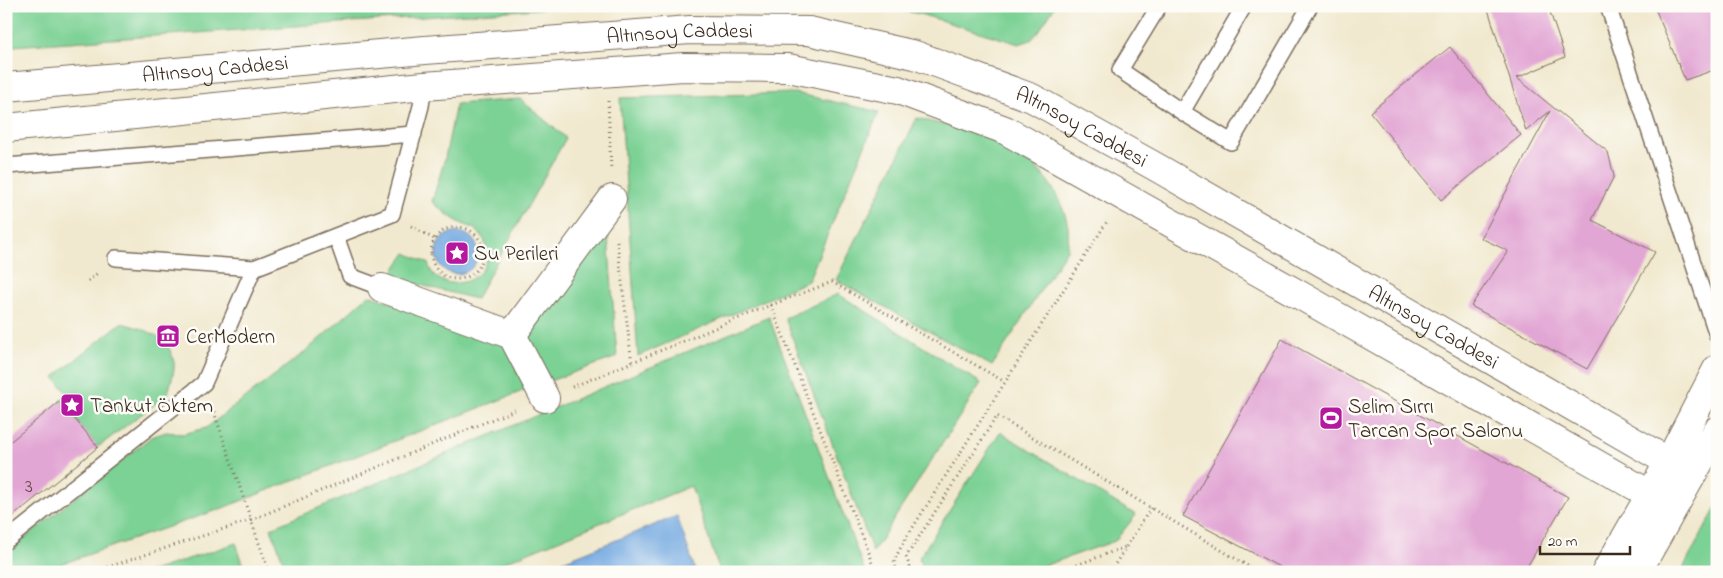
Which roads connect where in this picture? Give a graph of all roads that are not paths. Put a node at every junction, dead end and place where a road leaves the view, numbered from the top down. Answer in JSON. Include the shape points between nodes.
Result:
{"nodes":[{"id":1,"x":1159,"y":6,"type":"edge"},
{"id":2,"x":1244,"y":6,"type":"edge"},
{"id":3,"x":1310,"y":6,"type":"edge"},
{"id":4,"x":1608,"y":6,"type":"edge"},
{"id":5,"x":425,"y":50,"type":"junction"},
{"id":6,"x":424,"y":86,"type":"junction"},
{"id":7,"x":6,"y":87,"type":"edge"},
{"id":8,"x":1182,"y":112,"type":"junction"},
{"id":9,"x":6,"y":128,"type":"edge"},
{"id":10,"x":414,"y":134,"type":"junction"},
{"id":11,"x":6,"y":166,"type":"edge"},
{"id":12,"x":612,"y":199,"type":"dead end"},
{"id":13,"x":336,"y":236,"type":"junction"},
{"id":14,"x":116,"y":258,"type":"dead end"},
{"id":15,"x":254,"y":268,"type":"junction"},
{"id":16,"x":382,"y":288,"type":"joint"},
{"id":17,"x":512,"y":335,"type":"junction"},
{"id":18,"x":1717,"y":335,"type":"edge"},
{"id":19,"x":1717,"y":369,"type":"edge"},
{"id":20,"x":545,"y":398,"type":"road end"},
{"id":21,"x":1717,"y":431,"type":"edge"},
{"id":22,"x":1669,"y":462,"type":"junction"},
{"id":23,"x":1650,"y":495,"type":"junction"},
{"id":24,"x":6,"y":541,"type":"edge"},
{"id":25,"x":1606,"y":572,"type":"edge"},
{"id":26,"x":1637,"y":572,"type":"edge"}],
"edges":[{"from":1,"to":8,"type":"lane","via":[[1120,70]]},
{"from":2,"to":8,"type":"lane"},
{"from":3,"to":8,"type":"lane","via":[[1232,142]]},
{"from":4,"to":18,"type":"lane"},
{"from":5,"to":6,"type":"street"},
{"from":5,"to":7,"type":"street","name":"Altınsoy Caddesi"},
{"from":5,"to":22,"type":"street","name":"Altınsoy Caddesi","via":[[690,30],[809,31],[915,55],[1032,98]]},
{"from":6,"to":9,"type":"street","name":"Altınsoy Caddesi"},
{"from":6,"to":10,"type":"lane"},
{"from":6,"to":23,"type":"street","name":"Altınsoy Caddesi","via":[[683,67],[788,68],[898,90],[1005,130]]},
{"from":10,"to":11,"type":"lane"},
{"from":10,"to":13,"type":"lane","via":[[392,214]]},
{"from":12,"to":17,"type":"street"},
{"from":13,"to":15,"type":"lane"},
{"from":13,"to":16,"type":"lane","via":[[350,276]]},
{"from":14,"to":15,"type":"lane"},
{"from":15,"to":24,"type":"lane","via":[[204,383]]},
{"from":16,"to":17,"type":"street"},
{"from":17,"to":20,"type":"street"},
{"from":19,"to":22,"type":"street"},
{"from":21,"to":26,"type":"street"},
{"from":22,"to":23,"type":"street"},
{"from":23,"to":25,"type":"street"}]}
